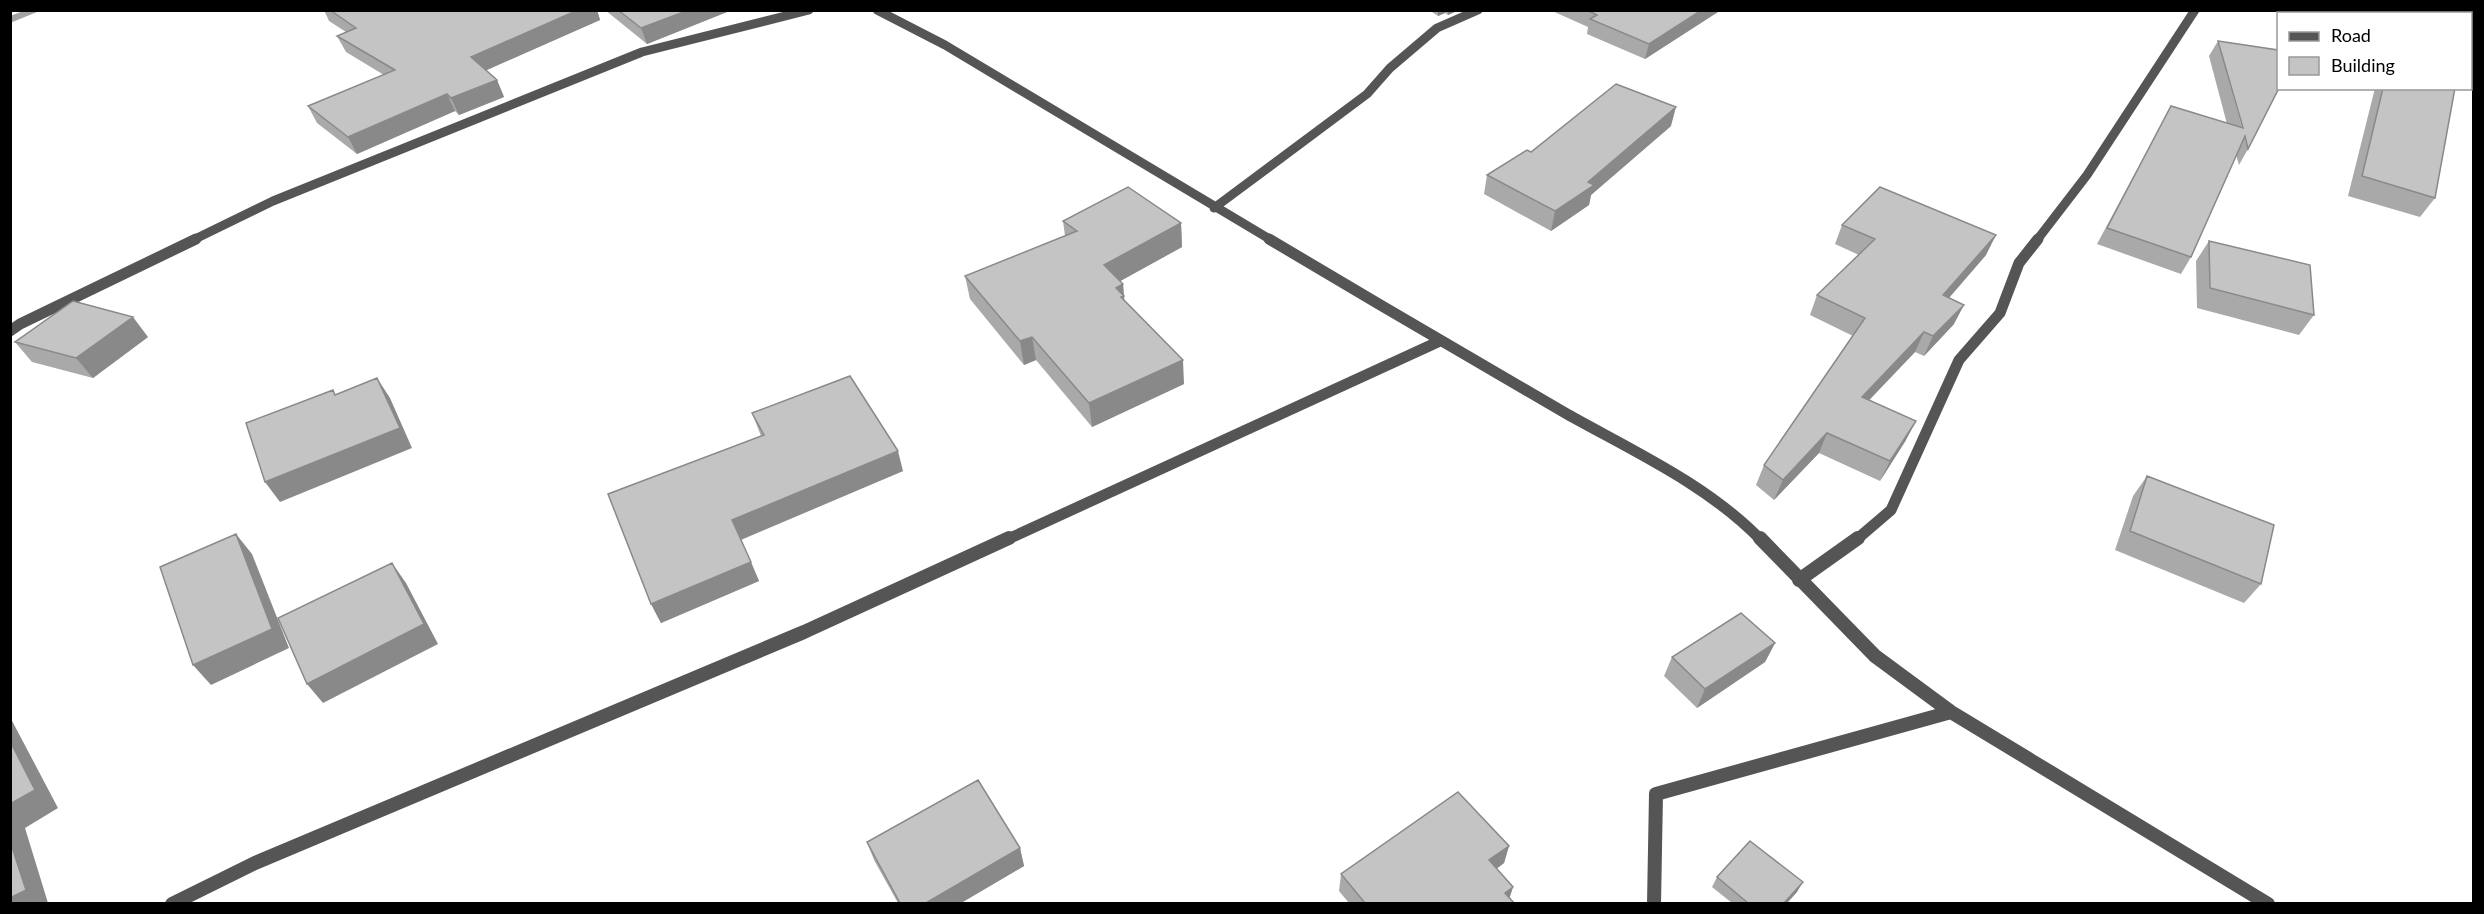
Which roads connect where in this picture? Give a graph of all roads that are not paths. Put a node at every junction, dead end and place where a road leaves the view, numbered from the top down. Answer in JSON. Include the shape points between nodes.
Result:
{"nodes":[{"id":1,"x":809,"y":10,"type":"edge"},
{"id":2,"x":877,"y":10,"type":"edge"},
{"id":3,"x":1478,"y":10,"type":"edge"},
{"id":4,"x":2195,"y":10,"type":"edge"},
{"id":5,"x":1214,"y":208,"type":"junction"},
{"id":6,"x":10,"y":331,"type":"edge"},
{"id":7,"x":1440,"y":341,"type":"junction"},
{"id":8,"x":1799,"y":580,"type":"junction"},
{"id":9,"x":1951,"y":712,"type":"junction"},
{"id":10,"x":172,"y":903,"type":"edge"},
{"id":11,"x":1654,"y":903,"type":"edge"},
{"id":12,"x":2268,"y":903,"type":"edge"}],
"edges":[{"from":1,"to":6,"type":"street","via":[[642,52],[273,201]]},
{"from":2,"to":5,"type":"street","via":[[945,45]]},
{"from":3,"to":5,"type":"street","via":[[1437,28],[1390,68],[1367,94]]},
{"from":4,"to":8,"type":"street","via":[[2087,175],[2019,263],[2000,313],[1959,360],[1891,510]]},
{"from":5,"to":7,"type":"street"},
{"from":7,"to":8,"type":"street","via":[[1688,483],[1747,525]]},
{"from":7,"to":10,"type":"street","via":[[804,632],[255,863]]},
{"from":8,"to":9,"type":"street","via":[[1875,657]]},
{"from":9,"to":11,"type":"street","via":[[1656,794]]},
{"from":9,"to":12,"type":"street"}]}
